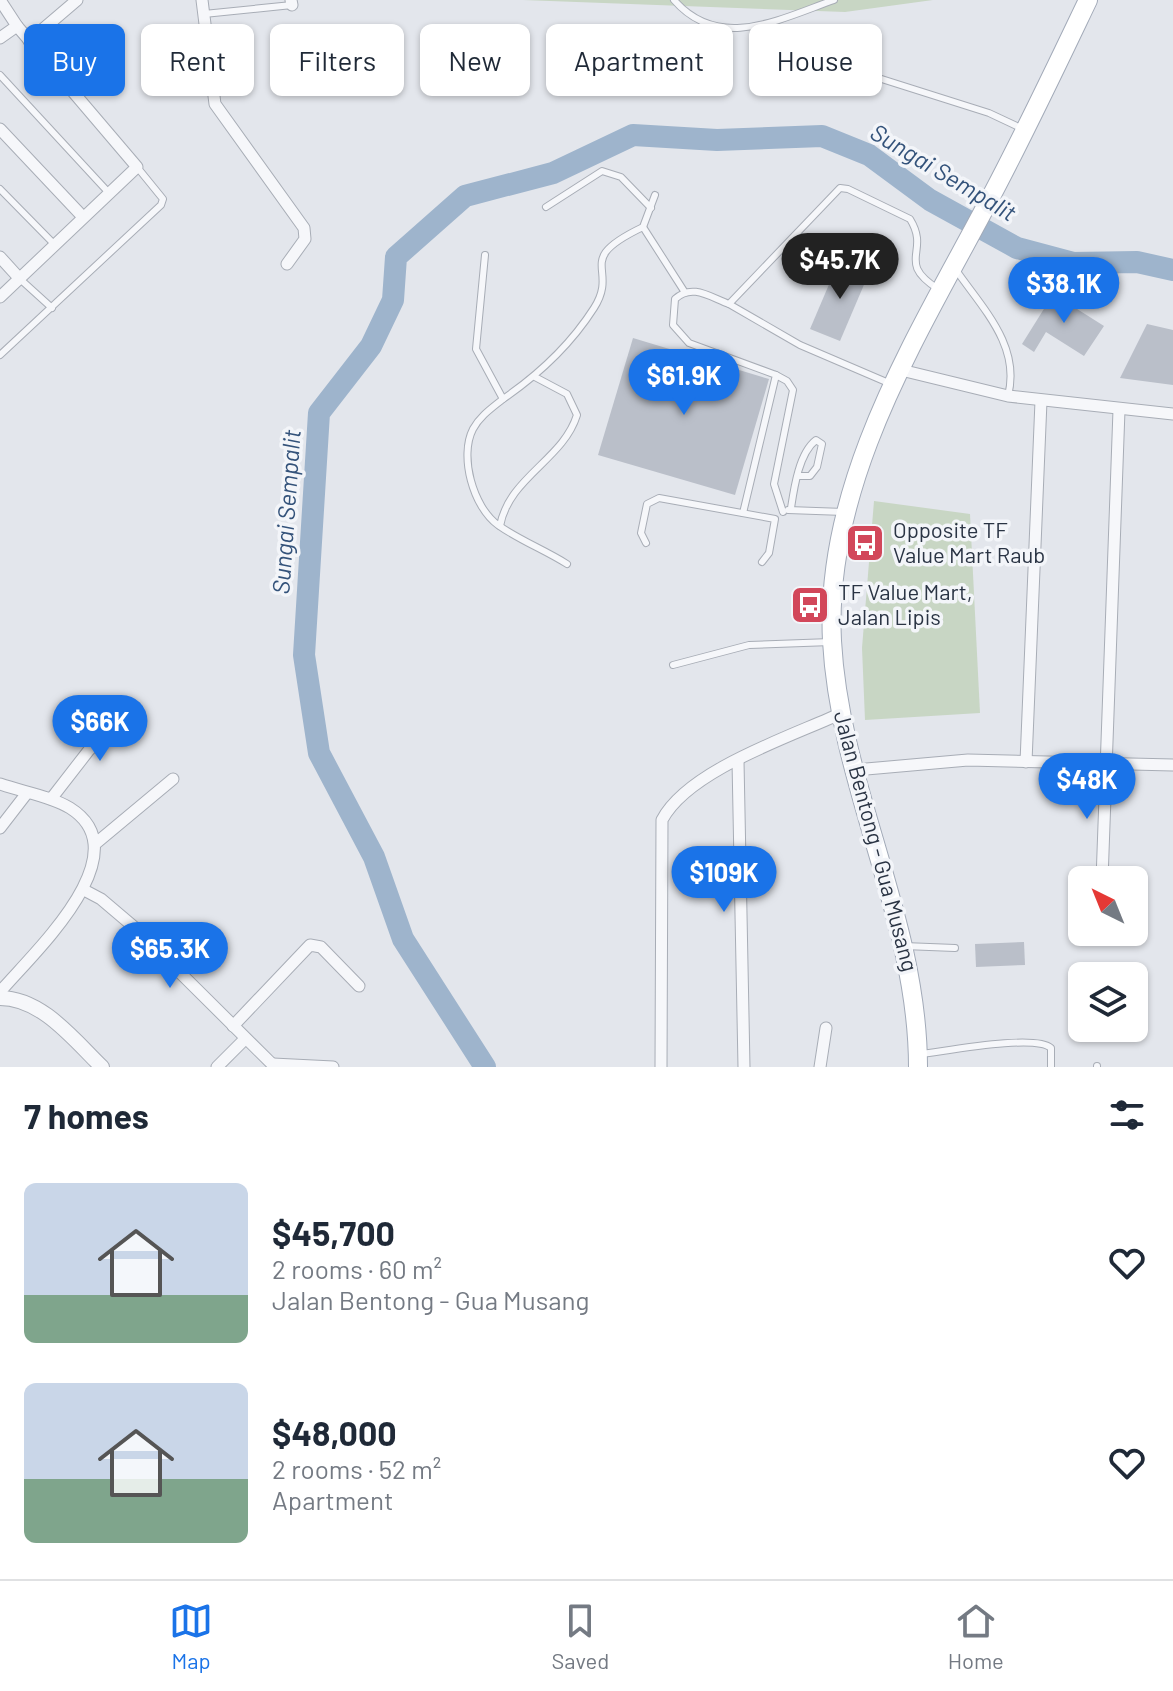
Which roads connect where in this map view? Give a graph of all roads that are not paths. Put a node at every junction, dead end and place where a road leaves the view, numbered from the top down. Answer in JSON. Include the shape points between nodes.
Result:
{"nodes":[{"id":1,"x":0,"y":0,"type":"edge"},
{"id":2,"x":77,"y":0,"type":"edge"},
{"id":3,"x":202,"y":0,"type":"edge"},
{"id":4,"x":674,"y":0,"type":"edge"},
{"id":5,"x":834,"y":0,"type":"edge"},
{"id":6,"x":1088,"y":0,"type":"edge"},
{"id":7,"x":292,"y":2,"type":"edge"},
{"id":8,"x":204,"y":14,"type":"junction"},
{"id":9,"x":49,"y":24,"type":"edge"},
{"id":10,"x":17,"y":26,"type":"junction"},
{"id":11,"x":24,"y":35,"type":"edge"},
{"id":12,"x":0,"y":38,"type":"edge"},
{"id":13,"x":0,"y":75,"type":"edge"},
{"id":14,"x":882,"y":79,"type":"edge"},
{"id":15,"x":76,"y":96,"type":"edge"},
{"id":16,"x":1026,"y":130,"type":"junction"},
{"id":17,"x":2,"y":134,"type":"edge"},
{"id":18,"x":137,"y":167,"type":"junction"},
{"id":19,"x":0,"y":189,"type":"edge"},
{"id":20,"x":109,"y":193,"type":"junction"},
{"id":21,"x":655,"y":195,"type":"dead end"},
{"id":22,"x":546,"y":207,"type":"dead end"},
{"id":23,"x":651,"y":208,"type":"junction"},
{"id":24,"x":83,"y":217,"type":"junction"},
{"id":25,"x":643,"y":227,"type":"junction"},
{"id":26,"x":55,"y":245,"type":"junction"},
{"id":27,"x":485,"y":255,"type":"dead end"},
{"id":28,"x":0,"y":257,"type":"edge"},
{"id":29,"x":287,"y":264,"type":"dead end"},
{"id":30,"x":953,"y":267,"type":"junction"},
{"id":31,"x":20,"y":279,"type":"junction"},
{"id":32,"x":684,"y":291,"type":"junction"},
{"id":33,"x":941,"y":291,"type":"junction"},
{"id":34,"x":0,"y":297,"type":"edge"},
{"id":35,"x":729,"y":304,"type":"junction"},
{"id":36,"x":52,"y":308,"type":"junction"},
{"id":37,"x":0,"y":355,"type":"edge"},
{"id":38,"x":776,"y":375,"type":"junction"},
{"id":39,"x":535,"y":377,"type":"junction"},
{"id":40,"x":897,"y":377,"type":"junction"},
{"id":41,"x":1008,"y":396,"type":"junction"},
{"id":42,"x":503,"y":399,"type":"junction"},
{"id":43,"x":1041,"y":401,"type":"junction"},
{"id":44,"x":1119,"y":410,"type":"junction"},
{"id":45,"x":1173,"y":414,"type":"edge"},
{"id":46,"x":798,"y":476,"type":"junction"},
{"id":47,"x":791,"y":508,"type":"junction"},
{"id":48,"x":783,"y":512,"type":"junction"},
{"id":49,"x":743,"y":513,"type":"junction"},
{"id":50,"x":847,"y":513,"type":"junction"},
{"id":51,"x":775,"y":519,"type":"junction"},
{"id":52,"x":500,"y":526,"type":"junction"},
{"id":53,"x":646,"y":543,"type":"dead end"},
{"id":54,"x":762,"y":562,"type":"dead end"},
{"id":55,"x":567,"y":564,"type":"dead end"},
{"id":56,"x":832,"y":642,"type":"junction"},
{"id":57,"x":673,"y":665,"type":"dead end"},
{"id":58,"x":130,"y":711,"type":"dead end"},
{"id":59,"x":842,"y":713,"type":"junction"},
{"id":60,"x":738,"y":761,"type":"junction"},
{"id":61,"x":1026,"y":762,"type":"junction"},
{"id":62,"x":1108,"y":763,"type":"junction"},
{"id":63,"x":1173,"y":765,"type":"edge"},
{"id":64,"x":855,"y":770,"type":"junction"},
{"id":65,"x":173,"y":779,"type":"dead end"},
{"id":66,"x":0,"y":784,"type":"edge"},
{"id":67,"x":27,"y":793,"type":"junction"},
{"id":68,"x":51,"y":799,"type":"junction"},
{"id":69,"x":0,"y":828,"type":"edge"},
{"id":70,"x":95,"y":844,"type":"junction"},
{"id":71,"x":1103,"y":866,"type":"edge"},
{"id":72,"x":84,"y":890,"type":"junction"},
{"id":73,"x":904,"y":946,"type":"junction"},
{"id":74,"x":955,"y":948,"type":"dead end"},
{"id":75,"x":359,"y":986,"type":"dead end"},
{"id":76,"x":0,"y":995,"type":"edge"},
{"id":77,"x":233,"y":1026,"type":"junction"},
{"id":78,"x":826,"y":1028,"type":"dead end"},
{"id":79,"x":245,"y":1039,"type":"junction"},
{"id":80,"x":918,"y":1061,"type":"edge"},
{"id":81,"x":274,"y":1066,"type":"edge"},
{"id":82,"x":102,"y":1067,"type":"edge"},
{"id":83,"x":217,"y":1067,"type":"edge"},
{"id":84,"x":333,"y":1067,"type":"edge"},
{"id":85,"x":661,"y":1067,"type":"edge"},
{"id":86,"x":744,"y":1067,"type":"edge"},
{"id":87,"x":820,"y":1067,"type":"edge"},
{"id":88,"x":1051,"y":1067,"type":"edge"}],
"edges":[{"from":1,"to":10,"type":"street"},
{"from":2,"to":9,"type":"street"},
{"from":3,"to":8,"type":"street"},
{"from":4,"to":5,"type":"lane","via":[[690,17],[741,30]]},
{"from":6,"to":16,"type":"main road","name":"Jalan Bentong - Gua Musang"},
{"from":7,"to":8,"type":"lane"},
{"from":8,"to":29,"type":"street","via":[[215,104],[304,228],[305,239]]},
{"from":10,"to":11,"type":"street"},
{"from":10,"to":12,"type":"street"},
{"from":13,"to":20,"type":"lane"},
{"from":14,"to":16,"type":"lane"},
{"from":15,"to":18,"type":"street"},
{"from":16,"to":30,"type":"main road","name":"Jalan Bentong - Gua Musang"},
{"from":17,"to":24,"type":"street"},
{"from":18,"to":20,"type":"street"},
{"from":18,"to":36,"type":"lane","via":[[163,202]]},
{"from":19,"to":26,"type":"lane"},
{"from":20,"to":24,"type":"street"},
{"from":21,"to":23,"type":"lane"},
{"from":22,"to":23,"type":"lane","via":[[602,171],[621,177]]},
{"from":23,"to":25,"type":"lane"},
{"from":24,"to":26,"type":"street"},
{"from":25,"to":32,"type":"lane"},
{"from":25,"to":39,"type":"lane","via":[[605,250],[595,306]]},
{"from":26,"to":31,"type":"street"},
{"from":27,"to":42,"type":"lane","via":[[476,349]]},
{"from":28,"to":31,"type":"street"},
{"from":30,"to":33,"type":"main road","name":"Jalan Bentong - Gua Musang"},
{"from":30,"to":41,"type":"lane","via":[[1006,342],[1014,375]]},
{"from":31,"to":34,"type":"street"},
{"from":31,"to":36,"type":"lane"},
{"from":32,"to":35,"type":"lane"},
{"from":32,"to":38,"type":"lane","via":[[675,299],[672,315],[673,325],[689,343]]},
{"from":33,"to":35,"type":"lane","via":[[919,277],[919,240],[910,219],[840,188]]},
{"from":33,"to":40,"type":"main road","name":"Jalan Bentong - Gua Musang"},
{"from":35,"to":40,"type":"lane","via":[[800,345]]},
{"from":36,"to":37,"type":"lane"},
{"from":38,"to":48,"type":"lane","via":[[793,390],[774,484]]},
{"from":38,"to":49,"type":"lane"},
{"from":39,"to":42,"type":"lane"},
{"from":39,"to":52,"type":"lane","via":[[567,394],[577,415],[564,440],[511,494]]},
{"from":40,"to":41,"type":"street"},
{"from":40,"to":50,"type":"main road","name":"Jalan Bentong - Gua Musang","via":[[859,467]]},
{"from":41,"to":43,"type":"street"},
{"from":42,"to":52,"type":"lane","via":[[472,431],[467,461],[480,503]]},
{"from":43,"to":44,"type":"street"},
{"from":43,"to":61,"type":"street"},
{"from":44,"to":45,"type":"street"},
{"from":44,"to":62,"type":"street"},
{"from":46,"to":46,"type":"lane","via":[[811,444],[816,440],[822,444],[817,467],[810,476]]},
{"from":46,"to":47,"type":"lane"},
{"from":47,"to":48,"type":"lane"},
{"from":47,"to":50,"type":"lane"},
{"from":48,"to":51,"type":"lane"},
{"from":49,"to":51,"type":"lane"},
{"from":49,"to":53,"type":"lane","via":[[655,498],[647,504],[642,525]]},
{"from":50,"to":56,"type":"main road","name":"Jalan Bentong - Gua Musang","via":[[837,555]]},
{"from":51,"to":54,"type":"lane","via":[[769,553]]},
{"from":52,"to":55,"type":"lane"},
{"from":56,"to":57,"type":"lane","via":[[749,645]]},
{"from":56,"to":59,"type":"main road","name":"Jalan Bentong - Gua Musang"},
{"from":58,"to":68,"type":"street","via":[[89,750]]},
{"from":59,"to":60,"type":"street"},
{"from":59,"to":64,"type":"main road","name":"Jalan Bentong - Gua Musang"},
{"from":60,"to":85,"type":"street","via":[[679,796],[659,829]]},
{"from":60,"to":86,"type":"street"},
{"from":61,"to":62,"type":"street"},
{"from":61,"to":64,"type":"street","via":[[968,760]]},
{"from":62,"to":63,"type":"street"},
{"from":62,"to":71,"type":"street"},
{"from":64,"to":73,"type":"main road","name":"Jalan Bentong - Gua Musang"},
{"from":65,"to":70,"type":"street"},
{"from":66,"to":67,"type":"street"},
{"from":67,"to":68,"type":"street"},
{"from":67,"to":69,"type":"street"},
{"from":68,"to":70,"type":"street","via":[[73,810]]},
{"from":70,"to":72,"type":"street"},
{"from":72,"to":76,"type":"street"},
{"from":72,"to":77,"type":"street","via":[[134,927]]},
{"from":73,"to":74,"type":"lane"},
{"from":73,"to":80,"type":"main road","name":"Jalan Bentong - Gua Musang","via":[[916,1003]]},
{"from":75,"to":77,"type":"street","via":[[321,947],[310,945]]},
{"from":76,"to":82,"type":"street","via":[[45,1014]]},
{"from":77,"to":79,"type":"street"},
{"from":78,"to":87,"type":"street"},
{"from":79,"to":81,"type":"street"},
{"from":79,"to":83,"type":"street"},
{"from":80,"to":88,"type":"lane","via":[[998,1045],[1045,1044],[1051,1048]]},
{"from":81,"to":84,"type":"street"}]}
